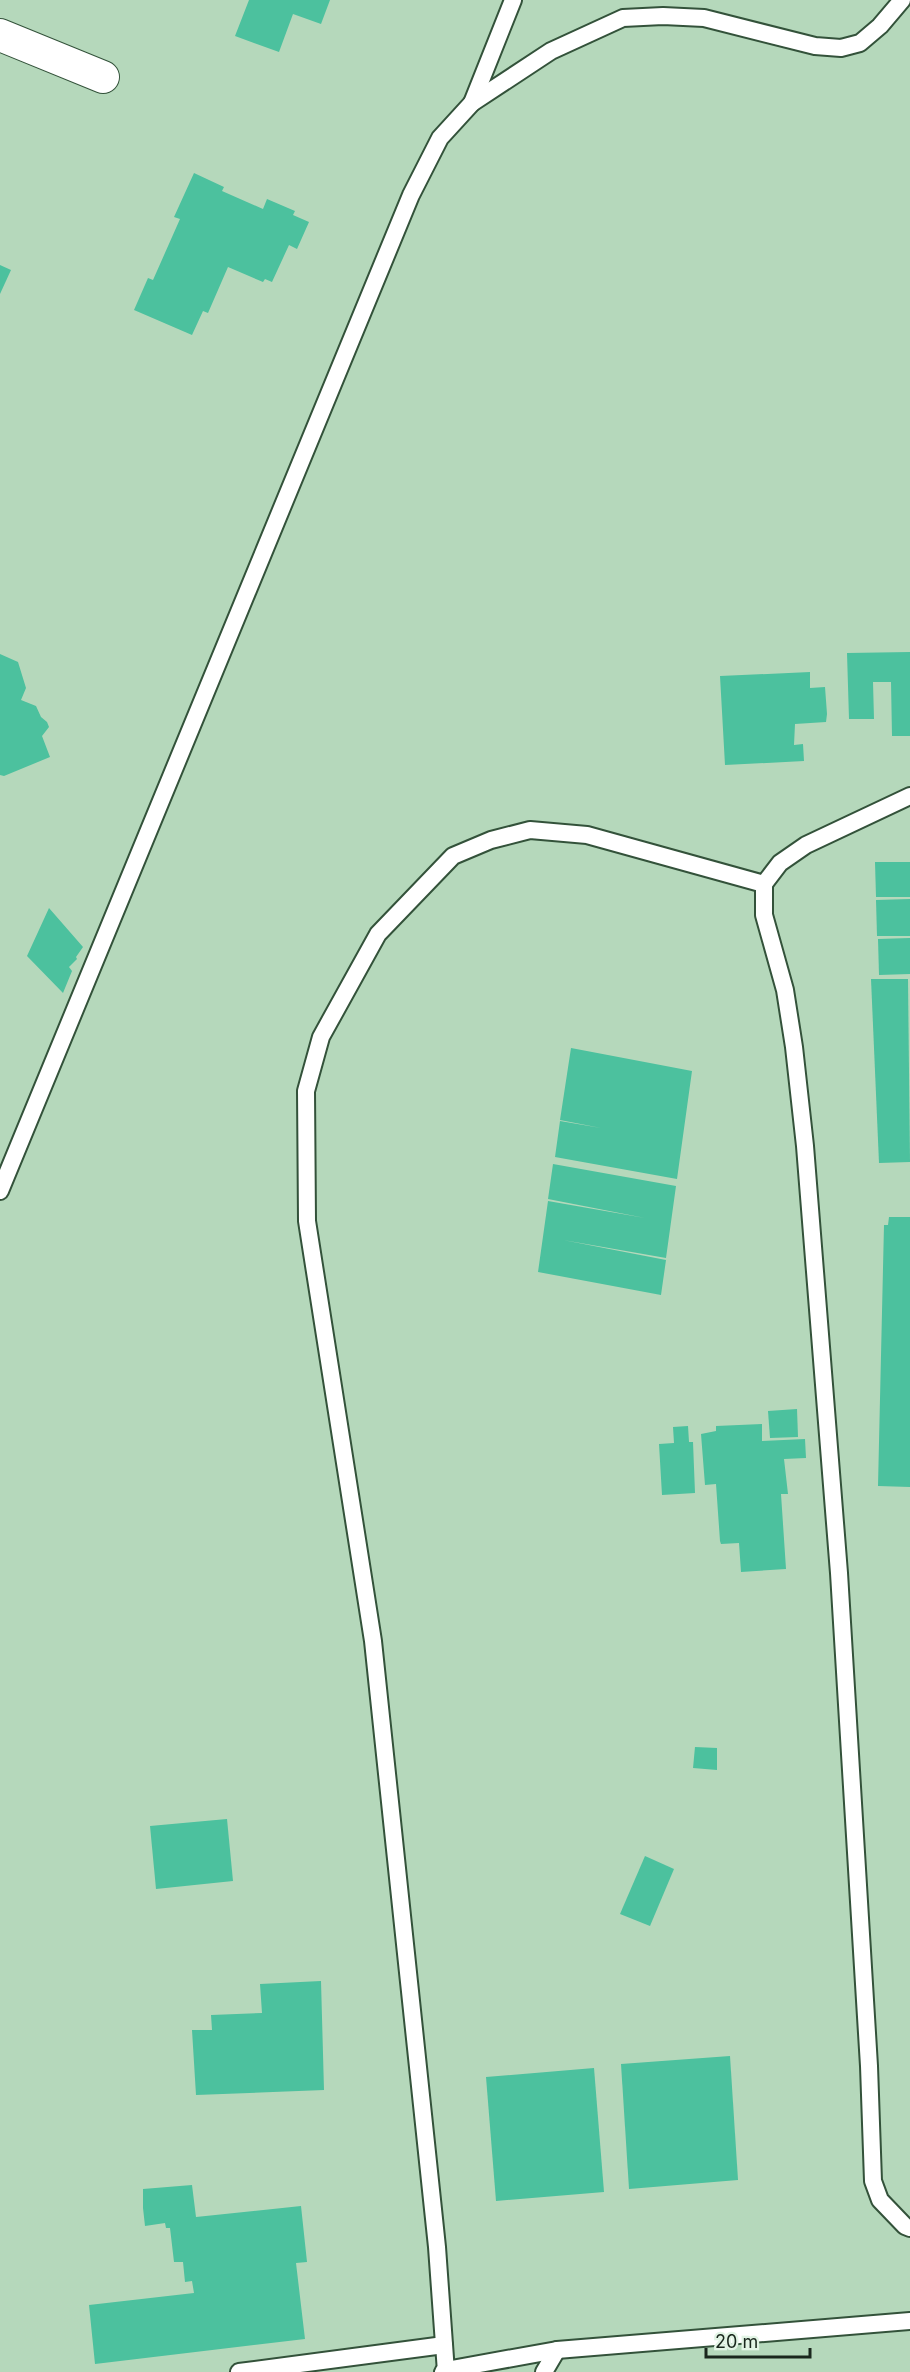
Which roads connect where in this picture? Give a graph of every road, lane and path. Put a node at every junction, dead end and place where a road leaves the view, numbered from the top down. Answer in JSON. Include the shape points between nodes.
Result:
{"nodes":[{"id":1,"x":513,"y":0,"type":"edge"},
{"id":2,"x":902,"y":0,"type":"edge"},
{"id":3,"x":0,"y":34,"type":"edge"},
{"id":4,"x":103,"y":77,"type":"dead end"},
{"id":5,"x":472,"y":103,"type":"junction"},
{"id":6,"x":910,"y":796,"type":"edge"},
{"id":7,"x":764,"y":884,"type":"junction"},
{"id":8,"x":0,"y":1191,"type":"edge"},
{"id":9,"x":910,"y":2228,"type":"edge"},
{"id":10,"x":910,"y":2321,"type":"edge"},
{"id":11,"x":444,"y":2345,"type":"junction"},
{"id":12,"x":558,"y":2349,"type":"junction"},
{"id":13,"x":327,"y":2366,"type":"edge"},
{"id":14,"x":445,"y":2371,"type":"edge"},
{"id":15,"x":239,"y":2372,"type":"edge"},
{"id":16,"x":544,"y":2372,"type":"edge"}],
"edges":[{"from":1,"to":5,"type":"lane"},
{"from":2,"to":5,"type":"lane","via":[[860,43],[841,48],[815,46],[704,18],[623,18],[551,51]]},
{"from":3,"to":4,"type":"street"},
{"from":5,"to":8,"type":"lane","via":[[440,138],[411,195]]},
{"from":6,"to":7,"type":"lane","via":[[806,845],[780,863]]},
{"from":7,"to":9,"type":"lane","via":[[764,915],[785,990],[805,1146],[839,1573],[873,2181],[880,2200]]},
{"from":7,"to":11,"type":"lane","via":[[587,835],[530,830],[491,840],[453,856],[378,934],[321,1036],[306,1091],[307,1221],[373,1641]]},
{"from":10,"to":12,"type":"lane"},
{"from":11,"to":13,"type":"lane"},
{"from":11,"to":14,"type":"lane"},
{"from":12,"to":14,"type":"lane"},
{"from":12,"to":16,"type":"lane"},
{"from":13,"to":15,"type":"lane"}]}
